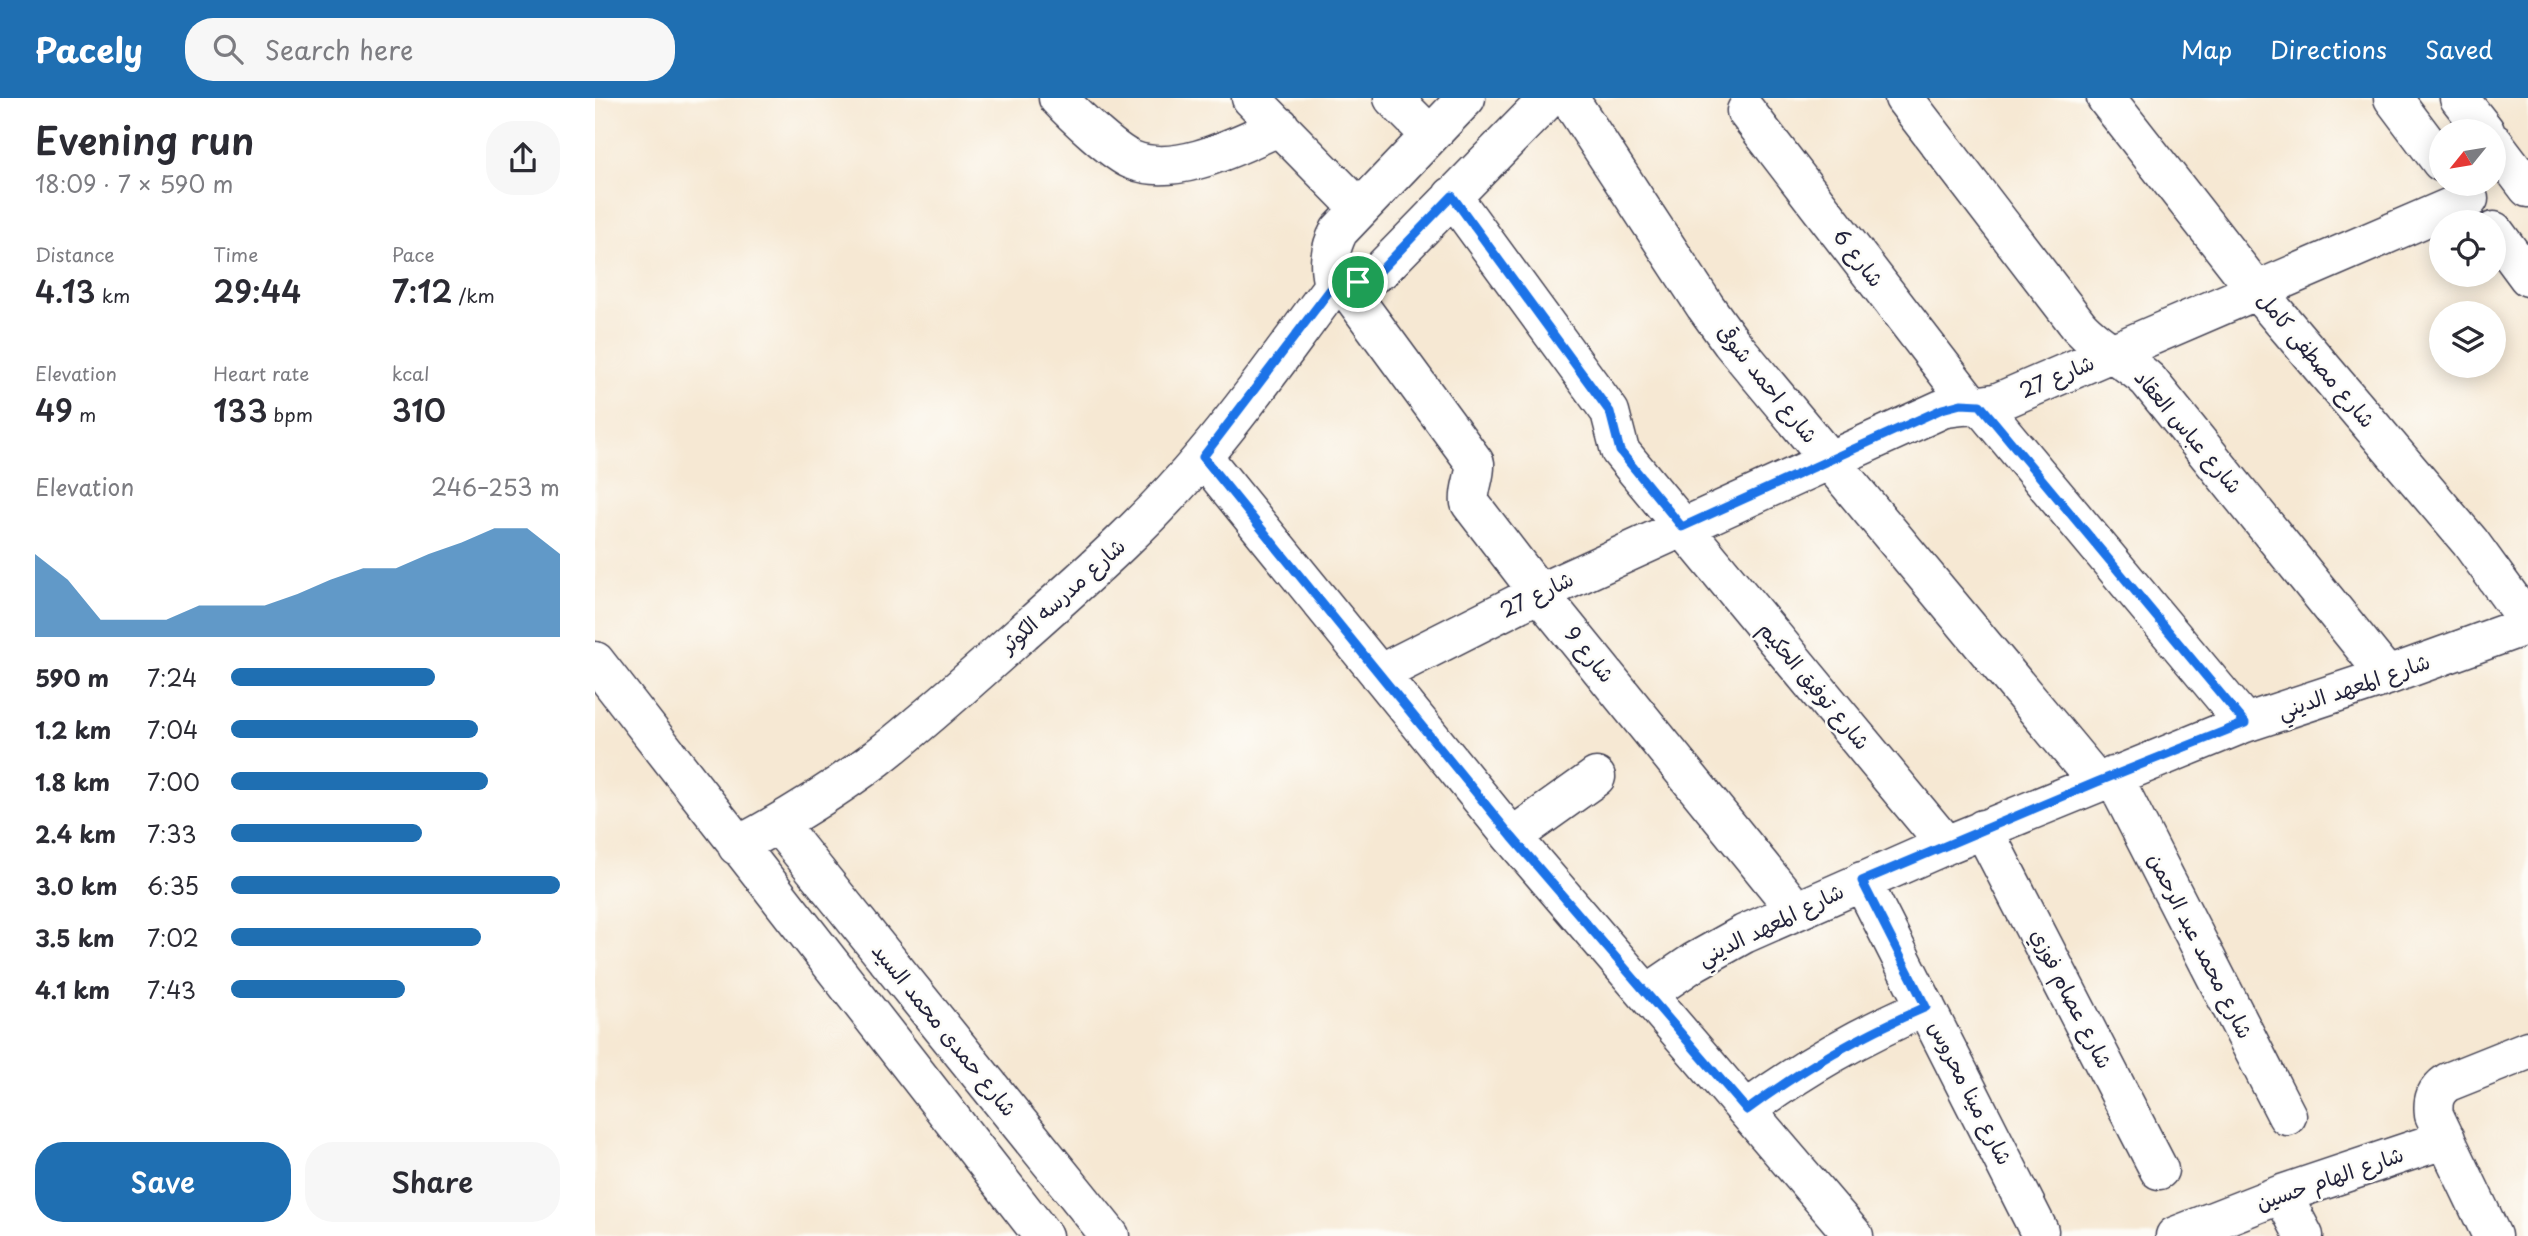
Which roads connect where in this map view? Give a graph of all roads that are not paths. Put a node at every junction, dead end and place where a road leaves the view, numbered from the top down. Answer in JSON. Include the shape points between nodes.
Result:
{"nodes":[{"id":1,"x":1058,"y":98,"type":"edge"},
{"id":2,"x":1251,"y":98,"type":"edge"},
{"id":3,"x":1393,"y":98,"type":"edge"},
{"id":4,"x":1466,"y":98,"type":"edge"},
{"id":5,"x":1549,"y":98,"type":"edge"},
{"id":6,"x":1569,"y":98,"type":"edge"},
{"id":7,"x":1904,"y":98,"type":"edge"},
{"id":8,"x":2106,"y":98,"type":"edge"},
{"id":9,"x":2393,"y":98,"type":"edge"},
{"id":10,"x":2459,"y":98,"type":"edge"},
{"id":11,"x":1745,"y":111,"type":"dead end"},
{"id":12,"x":2476,"y":119,"type":"edge"},
{"id":13,"x":1280,"y":126,"type":"junction"},
{"id":14,"x":1430,"y":135,"type":"junction"},
{"id":15,"x":2429,"y":146,"type":"edge"},
{"id":16,"x":2506,"y":159,"type":"edge"},
{"id":17,"x":2528,"y":188,"type":"edge"},
{"id":18,"x":1452,"y":196,"type":"junction"},
{"id":19,"x":2471,"y":202,"type":"edge"},
{"id":20,"x":1360,"y":209,"type":"junction"},
{"id":21,"x":2506,"y":247,"type":"edge"},
{"id":22,"x":2528,"y":277,"type":"edge"},
{"id":23,"x":1339,"y":286,"type":"junction"},
{"id":24,"x":2257,"y":291,"type":"junction"},
{"id":25,"x":2112,"y":353,"type":"junction"},
{"id":26,"x":1975,"y":404,"type":"junction"},
{"id":27,"x":1203,"y":457,"type":"junction"},
{"id":28,"x":1830,"y":460,"type":"junction"},
{"id":29,"x":1682,"y":527,"type":"junction"},
{"id":30,"x":1539,"y":593,"type":"junction"},
{"id":31,"x":2528,"y":623,"type":"edge"},
{"id":32,"x":595,"y":661,"type":"edge"},
{"id":33,"x":1379,"y":674,"type":"junction"},
{"id":34,"x":2387,"y":676,"type":"junction"},
{"id":35,"x":2245,"y":723,"type":"junction"},
{"id":36,"x":1596,"y":777,"type":"dead end"},
{"id":37,"x":2105,"y":779,"type":"junction"},
{"id":38,"x":778,"y":824,"type":"junction"},
{"id":39,"x":1983,"y":829,"type":"junction"},
{"id":40,"x":1512,"y":837,"type":"junction"},
{"id":41,"x":1946,"y":845,"type":"junction"},
{"id":42,"x":737,"y":846,"type":"junction"},
{"id":43,"x":1862,"y":881,"type":"junction"},
{"id":44,"x":1796,"y":910,"type":"junction"},
{"id":45,"x":892,"y":965,"type":"junction"},
{"id":46,"x":854,"y":995,"type":"junction"},
{"id":47,"x":1647,"y":995,"type":"junction"},
{"id":48,"x":1926,"y":1007,"type":"junction"},
{"id":49,"x":2528,"y":1050,"type":"edge"},
{"id":50,"x":1747,"y":1110,"type":"junction"},
{"id":51,"x":2287,"y":1116,"type":"dead end"},
{"id":52,"x":2446,"y":1139,"type":"junction"},
{"id":53,"x":2159,"y":1170,"type":"dead end"},
{"id":54,"x":2282,"y":1194,"type":"junction"},
{"id":55,"x":2039,"y":1231,"type":"dead end"},
{"id":56,"x":1043,"y":1236,"type":"edge"},
{"id":57,"x":1110,"y":1236,"type":"edge"},
{"id":58,"x":1854,"y":1236,"type":"edge"},
{"id":59,"x":2175,"y":1236,"type":"edge"},
{"id":60,"x":2304,"y":1236,"type":"edge"},
{"id":61,"x":2493,"y":1236,"type":"edge"}],
"edges":[{"from":1,"to":13,"type":"street","via":[[1130,159],[1159,166],[1232,148]]},
{"from":2,"to":13,"type":"street"},
{"from":3,"to":14,"type":"street"},
{"from":4,"to":14,"type":"street"},
{"from":5,"to":18,"type":"street","name":"شارع مدرسه الكوثر"},
{"from":6,"to":28,"type":"street","name":"شارع احمد شوقى","via":[[1718,324]]},
{"from":7,"to":25,"type":"street","name":"شارع عباس العقاد","via":[[2079,326]]},
{"from":8,"to":24,"type":"street","name":"شارع مصطفى كامل"},
{"from":9,"to":15,"type":"street"},
{"from":10,"to":12,"type":"street"},
{"from":11,"to":26,"type":"street","name":"شارع 6"},
{"from":13,"to":20,"type":"street"},
{"from":14,"to":20,"type":"street"},
{"from":16,"to":17,"type":"street"},
{"from":18,"to":23,"type":"street","name":"شارع مدرسه الكوثر","via":[[1381,270]]},
{"from":18,"to":29,"type":"street","name":"شارع توفيق الحكيم","via":[[1610,412],[1620,451]]},
{"from":19,"to":24,"type":"street","name":"شارع 27"},
{"from":20,"to":23,"type":"street","via":[[1332,243],[1329,265]]},
{"from":21,"to":22,"type":"street"},
{"from":23,"to":27,"type":"street","name":"شارع مدرسه الكوثر"},
{"from":23,"to":30,"type":"street","name":"شارع 9","via":[[1475,463],[1470,503]]},
{"from":24,"to":25,"type":"street","name":"شارع 27"},
{"from":24,"to":31,"type":"street","name":"شارع مصطفى كامل","via":[[2470,542]]},
{"from":25,"to":26,"type":"street","name":"شارع 27","via":[[1998,402]]},
{"from":25,"to":34,"type":"street","name":"شارع عباس العقاد","via":[[2148,380]]},
{"from":26,"to":28,"type":"street","name":"شارع 27","via":[[1942,409]]},
{"from":26,"to":35,"type":"street","name":"شارع 6"},
{"from":27,"to":33,"type":"street"},
{"from":27,"to":38,"type":"street","name":"شارع مدرسه الكوثر","via":[[1138,528],[922,722]]},
{"from":28,"to":29,"type":"street","name":"شارع 27"},
{"from":28,"to":37,"type":"street","name":"شارع احمد شوقى"},
{"from":29,"to":30,"type":"street","name":"شارع 27"},
{"from":29,"to":41,"type":"street","name":"شارع توفيق الحكيم"},
{"from":30,"to":33,"type":"street","name":"شارع 27"},
{"from":30,"to":44,"type":"street","name":"شارع 9"},
{"from":31,"to":34,"type":"street","name":"شارع المعهد الديني"},
{"from":32,"to":42,"type":"street"},
{"from":33,"to":40,"type":"street"},
{"from":34,"to":35,"type":"street","name":"شارع المعهد الديني"},
{"from":35,"to":37,"type":"street","name":"شارع المعهد الديني"},
{"from":36,"to":40,"type":"street"},
{"from":37,"to":39,"type":"street","name":"شارع المعهد الديني"},
{"from":37,"to":51,"type":"street","name":"شارع محمد عبد الرحمن"},
{"from":38,"to":42,"type":"street","name":"شارع مدرسه الكوثر"},
{"from":38,"to":45,"type":"street","name":"شارع حمدى محمد السيد"},
{"from":39,"to":41,"type":"street","name":"شارع المعهد الديني"},
{"from":39,"to":53,"type":"street","name":"شارع عصام فوزي"},
{"from":40,"to":47,"type":"street"},
{"from":41,"to":43,"type":"street","name":"شارع المعهد الديني"},
{"from":42,"to":46,"type":"street"},
{"from":43,"to":44,"type":"street","name":"شارع المعهد الديني"},
{"from":43,"to":48,"type":"street","name":"شارع مينا محروس"},
{"from":44,"to":47,"type":"street","name":"شارع المعهد الديني","via":[[1694,962]]},
{"from":45,"to":46,"type":"street"},
{"from":45,"to":57,"type":"street","name":"شارع حمدى محمد السيد"},
{"from":46,"to":56,"type":"street"},
{"from":47,"to":50,"type":"street"},
{"from":48,"to":50,"type":"street","via":[[1832,1052]]},
{"from":48,"to":55,"type":"street","name":"شارع مينا محروس"},
{"from":49,"to":52,"type":"street","via":[[2440,1088],[2434,1096],[2434,1115]]},
{"from":50,"to":58,"type":"street"},
{"from":52,"to":54,"type":"street","name":"شارع الهام حسين"},
{"from":52,"to":61,"type":"street"},
{"from":54,"to":59,"type":"street","name":"شارع الهام حسين"},
{"from":54,"to":60,"type":"street"}]}
